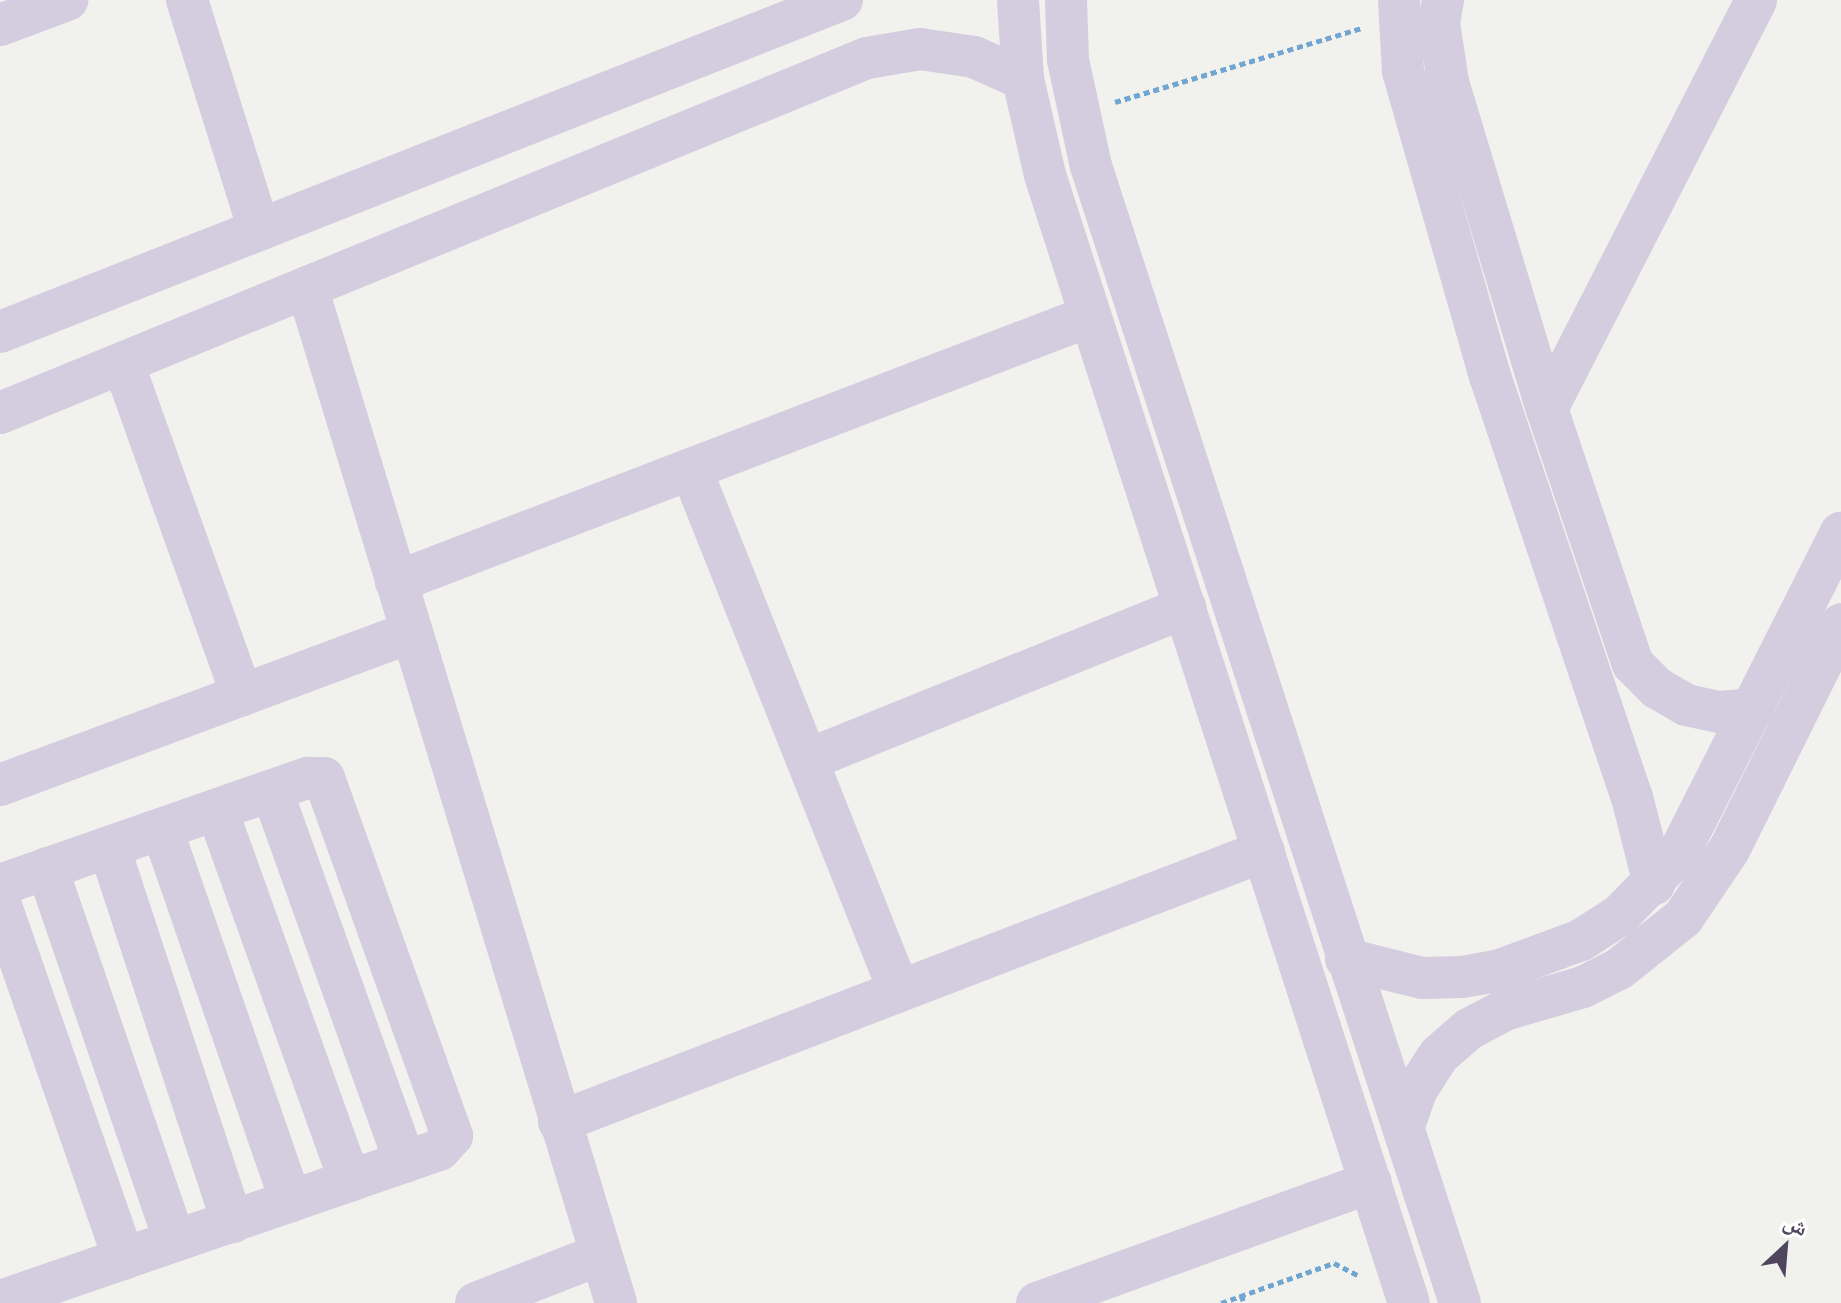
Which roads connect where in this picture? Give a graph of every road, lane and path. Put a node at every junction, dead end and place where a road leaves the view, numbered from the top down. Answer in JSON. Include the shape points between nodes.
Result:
{"nodes":[{"id":1,"x":67,"y":0,"type":"edge"},
{"id":2,"x":187,"y":0,"type":"edge"},
{"id":3,"x":842,"y":0,"type":"edge"},
{"id":4,"x":1018,"y":0,"type":"edge"},
{"id":5,"x":1066,"y":0,"type":"edge"},
{"id":6,"x":1443,"y":0,"type":"edge"},
{"id":7,"x":1756,"y":0,"type":"edge"},
{"id":8,"x":1398,"y":9,"type":"edge"},
{"id":9,"x":0,"y":25,"type":"edge"},
{"id":10,"x":1023,"y":79,"type":"junction"},
{"id":11,"x":1076,"y":114,"type":"junction"},
{"id":12,"x":259,"y":230,"type":"junction"},
{"id":13,"x":307,"y":287,"type":"junction"},
{"id":14,"x":1090,"y":316,"type":"junction"},
{"id":15,"x":0,"y":332,"type":"edge"},
{"id":16,"x":123,"y":363,"type":"junction"},
{"id":17,"x":1547,"y":409,"type":"junction"},
{"id":18,"x":0,"y":413,"type":"edge"},
{"id":19,"x":691,"y":469,"type":"junction"},
{"id":20,"x":1841,"y":533,"type":"edge"},
{"id":21,"x":396,"y":582,"type":"junction"},
{"id":22,"x":1185,"y":607,"type":"junction"},
{"id":23,"x":1841,"y":624,"type":"edge"},
{"id":24,"x":411,"y":632,"type":"junction"},
{"id":25,"x":242,"y":695,"type":"junction"},
{"id":26,"x":1753,"y":709,"type":"junction"},
{"id":27,"x":807,"y":760,"type":"junction"},
{"id":28,"x":0,"y":785,"type":"edge"},
{"id":29,"x":272,"y":791,"type":"junction"},
{"id":30,"x":217,"y":810,"type":"junction"},
{"id":31,"x":162,"y":829,"type":"junction"},
{"id":32,"x":109,"y":847,"type":"junction"},
{"id":33,"x":1264,"y":851,"type":"junction"},
{"id":34,"x":47,"y":868,"type":"junction"},
{"id":35,"x":1654,"y":884,"type":"junction"},
{"id":36,"x":0,"y":885,"type":"edge"},
{"id":37,"x":0,"y":903,"type":"edge"},
{"id":38,"x":1346,"y":959,"type":"junction"},
{"id":39,"x":899,"y":991,"type":"junction"},
{"id":40,"x":559,"y":1122,"type":"junction"},
{"id":41,"x":1404,"y":1126,"type":"junction"},
{"id":42,"x":405,"y":1162,"type":"junction"},
{"id":43,"x":350,"y":1181,"type":"junction"},
{"id":44,"x":1371,"y":1182,"type":"junction"},
{"id":45,"x":291,"y":1201,"type":"junction"},
{"id":46,"x":232,"y":1222,"type":"junction"},
{"id":47,"x":175,"y":1241,"type":"junction"},
{"id":48,"x":599,"y":1255,"type":"junction"},
{"id":49,"x":124,"y":1259,"type":"junction"},
{"id":50,"x":1367,"y":1290,"type":"dead end"},
{"id":51,"x":1241,"y":1295,"type":"junction"},
{"id":52,"x":0,"y":1301,"type":"edge"},
{"id":53,"x":476,"y":1303,"type":"edge"},
{"id":54,"x":616,"y":1303,"type":"edge"},
{"id":55,"x":1037,"y":1303,"type":"edge"},
{"id":56,"x":1221,"y":1303,"type":"edge"},
{"id":57,"x":1244,"y":1303,"type":"edge"},
{"id":58,"x":1409,"y":1303,"type":"edge"},
{"id":59,"x":1460,"y":1303,"type":"edge"}],
"edges":[{"from":1,"to":9,"type":"street"},
{"from":2,"to":12,"type":"street"},
{"from":3,"to":12,"type":"street"},
{"from":4,"to":10,"type":"street"},
{"from":5,"to":11,"type":"street"},
{"from":6,"to":17,"type":"street","via":[[1439,23],[1448,82]]},
{"from":7,"to":17,"type":"street"},
{"from":8,"to":11,"type":"path"},
{"from":8,"to":35,"type":"street","via":[[1403,71],[1490,376],[1628,785]]},
{"from":10,"to":13,"type":"street","via":[[974,57],[920,49],[867,58]]},
{"from":10,"to":14,"type":"street","via":[[1031,127]]},
{"from":11,"to":38,"type":"street"},
{"from":12,"to":15,"type":"street"},
{"from":13,"to":16,"type":"street"},
{"from":13,"to":21,"type":"street"},
{"from":14,"to":19,"type":"street"},
{"from":14,"to":22,"type":"street"},
{"from":16,"to":18,"type":"street"},
{"from":16,"to":25,"type":"street"},
{"from":17,"to":26,"type":"street","via":[[1633,664],[1657,688],[1686,705],[1720,712]]},
{"from":19,"to":21,"type":"street"},
{"from":19,"to":27,"type":"street"},
{"from":20,"to":26,"type":"street"},
{"from":21,"to":24,"type":"street"},
{"from":22,"to":27,"type":"street"},
{"from":22,"to":33,"type":"street"},
{"from":23,"to":41,"type":"street","via":[[1729,850],[1683,918],[1619,969],[1583,987],[1504,1010],[1469,1029],[1431,1066]]},
{"from":24,"to":25,"type":"street"},
{"from":24,"to":40,"type":"street"},
{"from":25,"to":28,"type":"street"},
{"from":26,"to":35,"type":"street","via":[[1678,855]]},
{"from":27,"to":39,"type":"street"},
{"from":29,"to":30,"type":"street"},
{"from":29,"to":42,"type":"street"},
{"from":29,"to":42,"type":"street","via":[[316,776],[329,786],[452,1136],[439,1150]]},
{"from":30,"to":31,"type":"street"},
{"from":30,"to":43,"type":"street"},
{"from":31,"to":32,"type":"street"},
{"from":31,"to":45,"type":"street"},
{"from":32,"to":34,"type":"street"},
{"from":32,"to":46,"type":"street"},
{"from":33,"to":39,"type":"street"},
{"from":33,"to":44,"type":"street"},
{"from":34,"to":36,"type":"street"},
{"from":34,"to":47,"type":"street"},
{"from":35,"to":38,"type":"street","via":[[1581,940],[1500,970],[1422,978]]},
{"from":37,"to":49,"type":"street"},
{"from":38,"to":41,"type":"street"},
{"from":39,"to":40,"type":"street"},
{"from":40,"to":48,"type":"street"},
{"from":41,"to":59,"type":"street"},
{"from":42,"to":43,"type":"street"},
{"from":43,"to":45,"type":"street"},
{"from":44,"to":55,"type":"street"},
{"from":44,"to":58,"type":"street"},
{"from":45,"to":46,"type":"street"},
{"from":46,"to":47,"type":"street"},
{"from":47,"to":49,"type":"street"},
{"from":48,"to":53,"type":"street"},
{"from":48,"to":54,"type":"street"},
{"from":49,"to":52,"type":"street"},
{"from":50,"to":51,"type":"path","via":[[1349,1267],[1334,1263]]},
{"from":51,"to":56,"type":"path"},
{"from":51,"to":57,"type":"path"}]}
